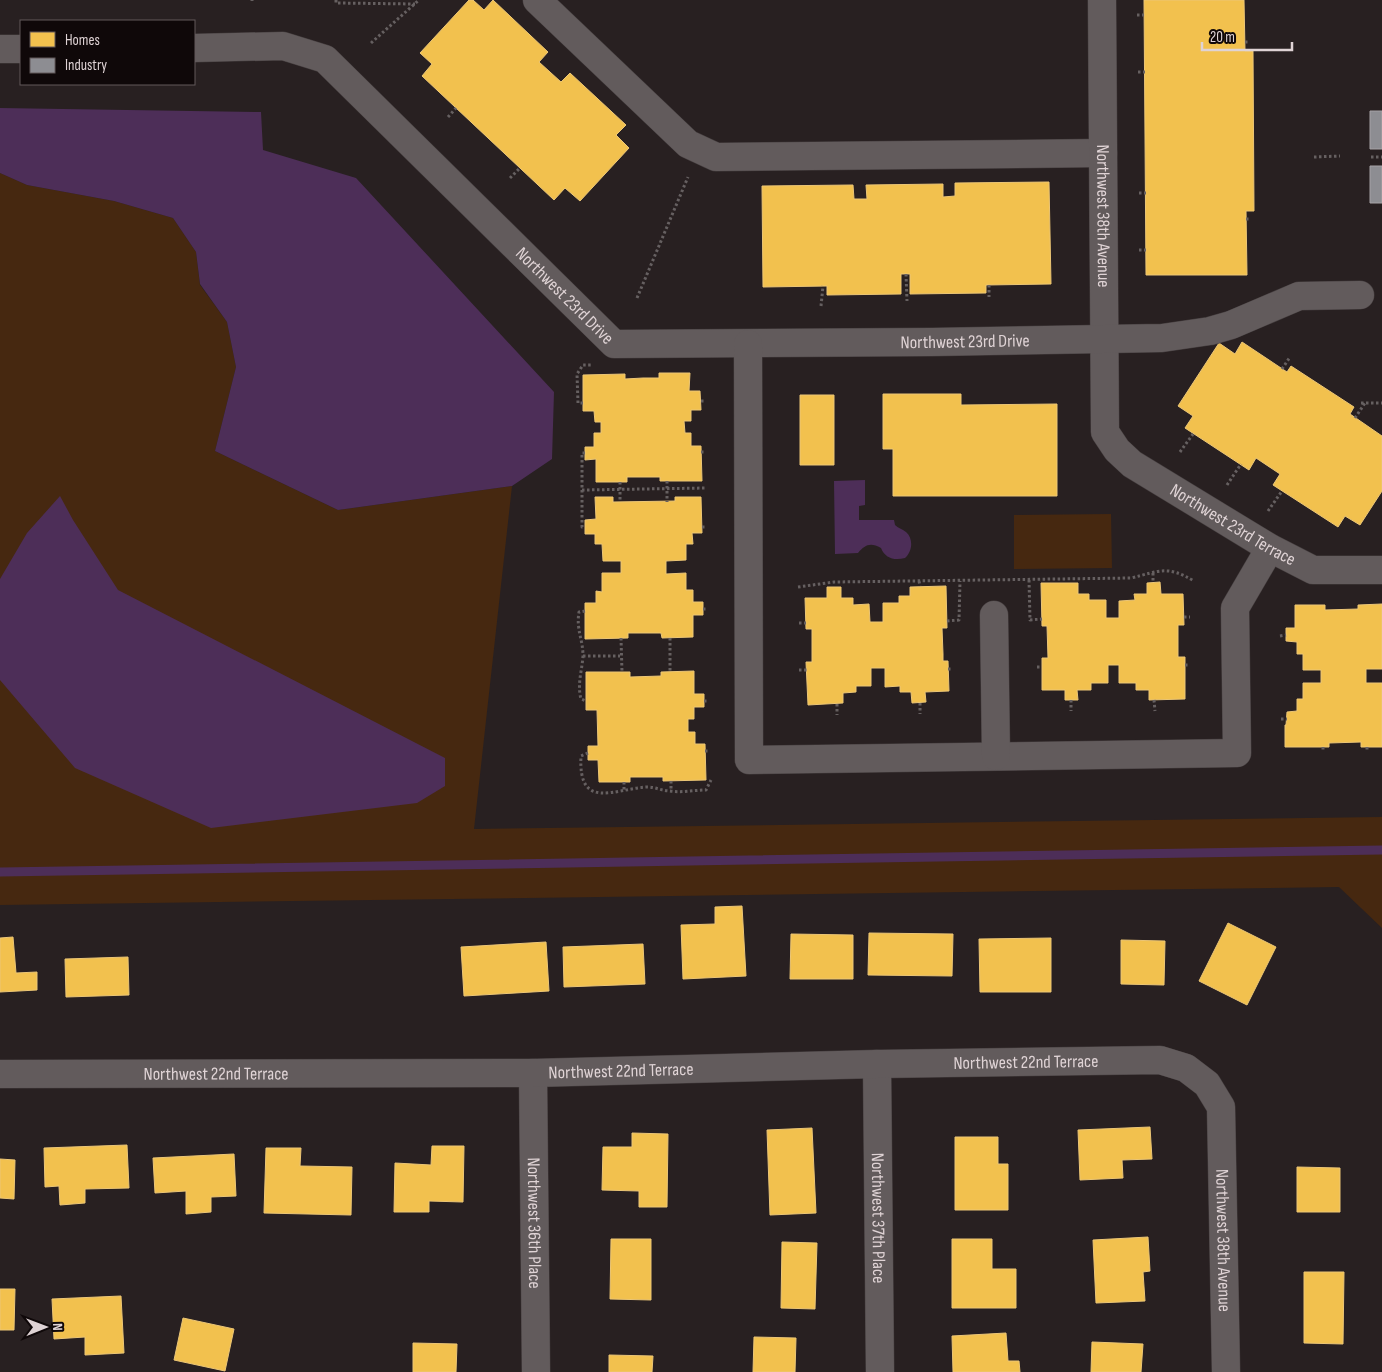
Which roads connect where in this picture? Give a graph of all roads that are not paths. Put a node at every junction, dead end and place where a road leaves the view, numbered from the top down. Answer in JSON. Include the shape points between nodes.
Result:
{"nodes":[{"id":1,"x":537,"y":0,"type":"edge"},
{"id":2,"x":1102,"y":0,"type":"edge"},
{"id":3,"x":195,"y":48,"type":"edge"},
{"id":4,"x":20,"y":49,"type":"edge"},
{"id":5,"x":0,"y":50,"type":"edge"},
{"id":6,"x":1103,"y":153,"type":"junction"},
{"id":7,"x":1360,"y":295,"type":"dead end"},
{"id":8,"x":1104,"y":340,"type":"junction"},
{"id":9,"x":748,"y":344,"type":"junction"},
{"id":10,"x":1104,"y":432,"type":"joint"},
{"id":11,"x":1270,"y":548,"type":"junction"},
{"id":12,"x":1382,"y":570,"type":"edge"},
{"id":13,"x":994,"y":614,"type":"dead end"},
{"id":14,"x":996,"y":756,"type":"junction"},
{"id":15,"x":877,"y":1064,"type":"junction"},
{"id":16,"x":533,"y":1073,"type":"junction"},
{"id":17,"x":0,"y":1074,"type":"edge"},
{"id":18,"x":1221,"y":1107,"type":"joint"},
{"id":19,"x":536,"y":1372,"type":"edge"},
{"id":20,"x":880,"y":1372,"type":"edge"},
{"id":21,"x":1226,"y":1372,"type":"edge"}],
"edges":[{"from":1,"to":6,"type":"street","via":[[688,144],[716,157]]},
{"from":2,"to":6,"type":"street","name":"Northwest 38th Avenue"},
{"from":3,"to":9,"type":"street","name":"Northwest 23rd Drive","via":[[283,46],[325,59],[614,344]]},
{"from":4,"to":5,"type":"street"},
{"from":6,"to":8,"type":"street","name":"Northwest 38th Avenue"},
{"from":7,"to":8,"type":"street","name":"Northwest 23rd Drive","via":[[1299,296],[1210,331],[1162,338]]},
{"from":8,"to":9,"type":"street","name":"Northwest 23rd Drive"},
{"from":8,"to":10,"type":"street","name":"Northwest 38th Avenue"},
{"from":9,"to":14,"type":"street","via":[[750,760]]},
{"from":10,"to":11,"type":"street","name":"Northwest 23rd Terrace","via":[[1132,464]]},
{"from":11,"to":12,"type":"street","name":"Northwest 23rd Terrace","via":[[1313,570]]},
{"from":11,"to":14,"type":"street","via":[[1235,608],[1237,753]]},
{"from":13,"to":14,"type":"street"},
{"from":15,"to":16,"type":"street","name":"Northwest 22nd Terrace"},
{"from":15,"to":18,"type":"street","name":"Northwest 22nd Terrace","via":[[1160,1060],[1193,1073],[1207,1084]]},
{"from":15,"to":20,"type":"street","name":"Northwest 37th Place"},
{"from":16,"to":17,"type":"street","name":"Northwest 22nd Terrace"},
{"from":16,"to":19,"type":"street","name":"Northwest 36th Place"},
{"from":18,"to":21,"type":"street","name":"Northwest 38th Avenue"}]}
